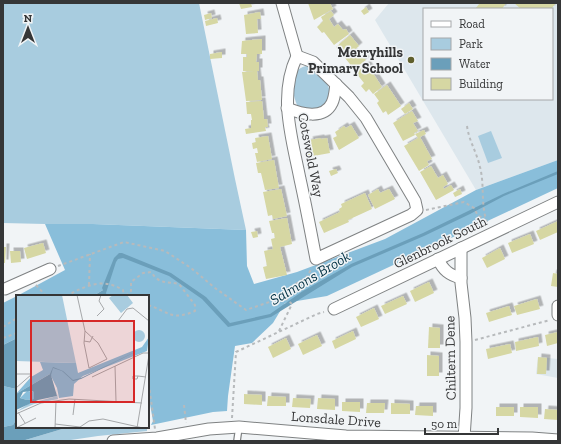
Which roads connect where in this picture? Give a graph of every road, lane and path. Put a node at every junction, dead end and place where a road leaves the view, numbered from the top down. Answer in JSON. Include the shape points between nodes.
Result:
{"nodes":[{"id":1,"x":282,"y":3,"type":"edge"},
{"id":2,"x":297,"y":56,"type":"junction"},
{"id":3,"x":336,"y":84,"type":"junction"},
{"id":4,"x":287,"y":108,"type":"junction"},
{"id":5,"x":467,"y":126,"type":"dead end"},
{"id":6,"x":558,"y":202,"type":"edge"},
{"id":7,"x":417,"y":210,"type":"junction"},
{"id":8,"x":485,"y":218,"type":"junction"},
{"id":9,"x":492,"y":233,"type":"junction"},
{"id":10,"x":460,"y":248,"type":"junction"},
{"id":11,"x":90,"y":254,"type":"junction"},
{"id":12,"x":438,"y":259,"type":"junction"},
{"id":13,"x":316,"y":260,"type":"junction"},
{"id":14,"x":50,"y":269,"type":"joint"},
{"id":15,"x":29,"y":278,"type":"junction"},
{"id":16,"x":461,"y":278,"type":"junction"},
{"id":17,"x":89,"y":285,"type":"junction"},
{"id":18,"x":4,"y":290,"type":"edge"},
{"id":19,"x":45,"y":295,"type":"edge"},
{"id":20,"x":68,"y":295,"type":"edge"},
{"id":21,"x":125,"y":295,"type":"edge"},
{"id":22,"x":126,"y":295,"type":"edge"},
{"id":23,"x":284,"y":296,"type":"junction"},
{"id":24,"x":149,"y":306,"type":"edge"},
{"id":25,"x":558,"y":306,"type":"edge"},
{"id":26,"x":334,"y":309,"type":"joint"},
{"id":27,"x":556,"y":317,"type":"edge"},
{"id":28,"x":16,"y":319,"type":"edge"},
{"id":29,"x":3,"y":326,"type":"edge"},
{"id":30,"x":278,"y":332,"type":"junction"},
{"id":31,"x":16,"y":333,"type":"edge"},
{"id":32,"x":3,"y":338,"type":"edge"},
{"id":33,"x":466,"y":342,"type":"junction"},
{"id":34,"x":149,"y":385,"type":"edge"},
{"id":35,"x":184,"y":405,"type":"dead end"},
{"id":36,"x":235,"y":427,"type":"junction"},
{"id":37,"x":186,"y":433,"type":"junction"},
{"id":38,"x":157,"y":438,"type":"junction"},
{"id":39,"x":464,"y":438,"type":"junction"},
{"id":40,"x":135,"y":440,"type":"edge"},
{"id":41,"x":558,"y":440,"type":"edge"},
{"id":42,"x":113,"y":441,"type":"edge"},
{"id":43,"x":237,"y":441,"type":"edge"}],
"edges":[{"from":1,"to":2,"type":"street"},
{"from":2,"to":3,"type":"street","via":[[313,62]]},
{"from":2,"to":4,"type":"street","name":"Cotswold Way","via":[[291,69]]},
{"from":3,"to":4,"type":"street","via":[[332,102],[322,112],[300,114]]},
{"from":3,"to":7,"type":"street","via":[[366,118],[416,202]]},
{"from":4,"to":13,"type":"street","name":"Cotswold Way"},
{"from":5,"to":8,"type":"path","via":[[480,165]]},
{"from":6,"to":9,"type":"street","name":"Glenbrook South"},
{"from":7,"to":8,"type":"path","via":[[431,210],[464,202],[474,208],[478,216]]},
{"from":7,"to":13,"type":"street"},
{"from":8,"to":9,"type":"path"},
{"from":9,"to":10,"type":"street","name":"Glenbrook South"},
{"from":10,"to":12,"type":"street","name":"Glenbrook South"},
{"from":10,"to":16,"type":"street","name":"Chiltern Dene"},
{"from":11,"to":14,"type":"path"},
{"from":11,"to":17,"type":"path"},
{"from":11,"to":23,"type":"path","via":[[124,242],[166,251],[246,310]]},
{"from":12,"to":16,"type":"street","via":[[445,271]]},
{"from":12,"to":26,"type":"street","name":"Glenbrook South"},
{"from":13,"to":23,"type":"path","via":[[306,278]]},
{"from":14,"to":15,"type":"street"},
{"from":15,"to":18,"type":"street"},
{"from":15,"to":19,"type":"path"},
{"from":16,"to":33,"type":"street","name":"Chiltern Dene"},
{"from":17,"to":20,"type":"path"},
{"from":17,"to":21,"type":"path","via":[[114,285],[123,290]]},
{"from":22,"to":24,"type":"path","via":[[131,291],[131,282],[143,273],[150,272],[164,283],[179,284],[195,305],[195,311],[177,317]]},
{"from":23,"to":30,"type":"path","via":[[292,304]]},
{"from":25,"to":27,"type":"street"},
{"from":26,"to":30,"type":"path"},
{"from":27,"to":33,"type":"path"},
{"from":28,"to":29,"type":"path"},
{"from":30,"to":36,"type":"path","via":[[236,352]]},
{"from":31,"to":32,"type":"path"},
{"from":33,"to":39,"type":"street","name":"Chiltern Dene"},
{"from":34,"to":38,"type":"path"},
{"from":35,"to":37,"type":"path"},
{"from":36,"to":37,"type":"street","name":"Lonsdale Drive"},
{"from":36,"to":39,"type":"street","name":"Lonsdale Drive","via":[[346,436]]},
{"from":36,"to":43,"type":"lane"},
{"from":37,"to":38,"type":"street","name":"Lonsdale Drive"},
{"from":38,"to":40,"type":"street","name":"Lonsdale Drive"},
{"from":39,"to":41,"type":"street","name":"Lonsdale Drive"},
{"from":40,"to":42,"type":"street","name":"Lonsdale Drive"}]}
